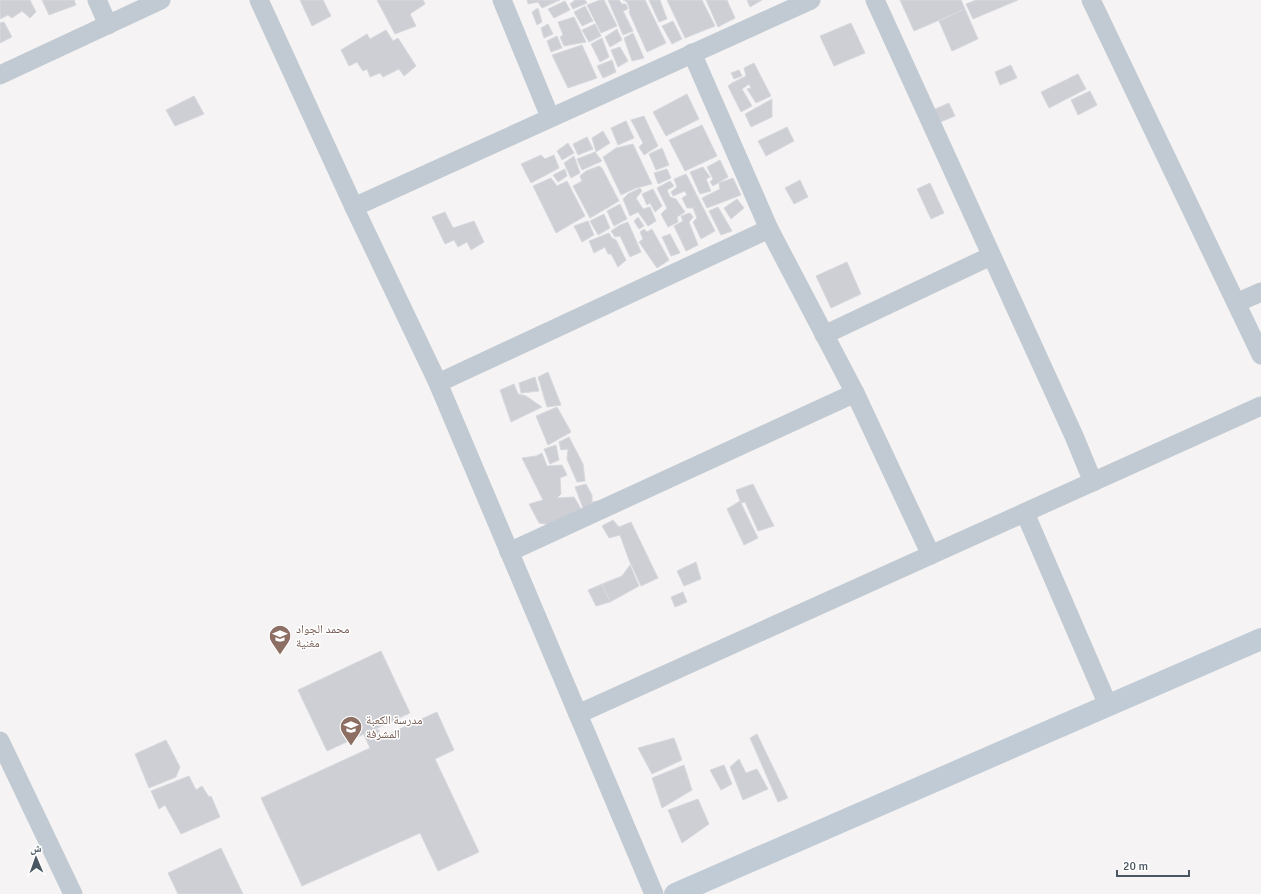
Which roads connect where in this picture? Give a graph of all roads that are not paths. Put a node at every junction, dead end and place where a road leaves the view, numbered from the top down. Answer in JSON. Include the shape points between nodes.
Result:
{"nodes":[{"id":1,"x":97,"y":0,"type":"edge"},
{"id":2,"x":161,"y":0,"type":"edge"},
{"id":3,"x":259,"y":0,"type":"edge"},
{"id":4,"x":502,"y":0,"type":"edge"},
{"id":5,"x":811,"y":0,"type":"edge"},
{"id":6,"x":875,"y":0,"type":"edge"},
{"id":7,"x":1092,"y":0,"type":"edge"},
{"id":8,"x":108,"y":25,"type":"junction"},
{"id":9,"x":692,"y":53,"type":"junction"},
{"id":10,"x":0,"y":75,"type":"edge"},
{"id":11,"x":550,"y":117,"type":"junction"},
{"id":12,"x":354,"y":207,"type":"junction"},
{"id":13,"x":769,"y":230,"type":"junction"},
{"id":14,"x":991,"y":256,"type":"junction"},
{"id":15,"x":1261,"y":292,"type":"edge"},
{"id":16,"x":1236,"y":304,"type":"junction"},
{"id":17,"x":824,"y":335,"type":"junction"},
{"id":18,"x":1261,"y":355,"type":"edge"},
{"id":19,"x":438,"y":383,"type":"junction"},
{"id":20,"x":855,"y":393,"type":"junction"},
{"id":21,"x":1261,"y":406,"type":"edge"},
{"id":22,"x":1093,"y":482,"type":"junction"},
{"id":23,"x":1025,"y":513,"type":"junction"},
{"id":24,"x":510,"y":552,"type":"junction"},
{"id":25,"x":931,"y":555,"type":"junction"},
{"id":26,"x":1261,"y":638,"type":"edge"},
{"id":27,"x":1108,"y":705,"type":"junction"},
{"id":28,"x":578,"y":714,"type":"junction"},
{"id":29,"x":0,"y":741,"type":"edge"},
{"id":30,"x":73,"y":894,"type":"edge"},
{"id":31,"x":654,"y":894,"type":"edge"},
{"id":32,"x":675,"y":894,"type":"edge"}],
"edges":[{"from":1,"to":8,"type":"street"},
{"from":2,"to":8,"type":"street"},
{"from":3,"to":12,"type":"street"},
{"from":4,"to":11,"type":"street"},
{"from":5,"to":9,"type":"street"},
{"from":6,"to":14,"type":"street"},
{"from":7,"to":16,"type":"street"},
{"from":8,"to":10,"type":"street"},
{"from":9,"to":11,"type":"street"},
{"from":9,"to":13,"type":"street"},
{"from":11,"to":12,"type":"street"},
{"from":12,"to":19,"type":"street"},
{"from":13,"to":17,"type":"street"},
{"from":13,"to":19,"type":"street"},
{"from":14,"to":17,"type":"street"},
{"from":14,"to":22,"type":"street"},
{"from":15,"to":16,"type":"street"},
{"from":16,"to":18,"type":"street"},
{"from":17,"to":20,"type":"street"},
{"from":19,"to":24,"type":"street"},
{"from":20,"to":24,"type":"street"},
{"from":20,"to":25,"type":"street"},
{"from":21,"to":22,"type":"street"},
{"from":22,"to":23,"type":"street"},
{"from":23,"to":25,"type":"street"},
{"from":23,"to":27,"type":"street"},
{"from":24,"to":28,"type":"street"},
{"from":25,"to":28,"type":"street"},
{"from":26,"to":27,"type":"street"},
{"from":27,"to":32,"type":"street"},
{"from":28,"to":31,"type":"street"},
{"from":29,"to":30,"type":"street"}]}
